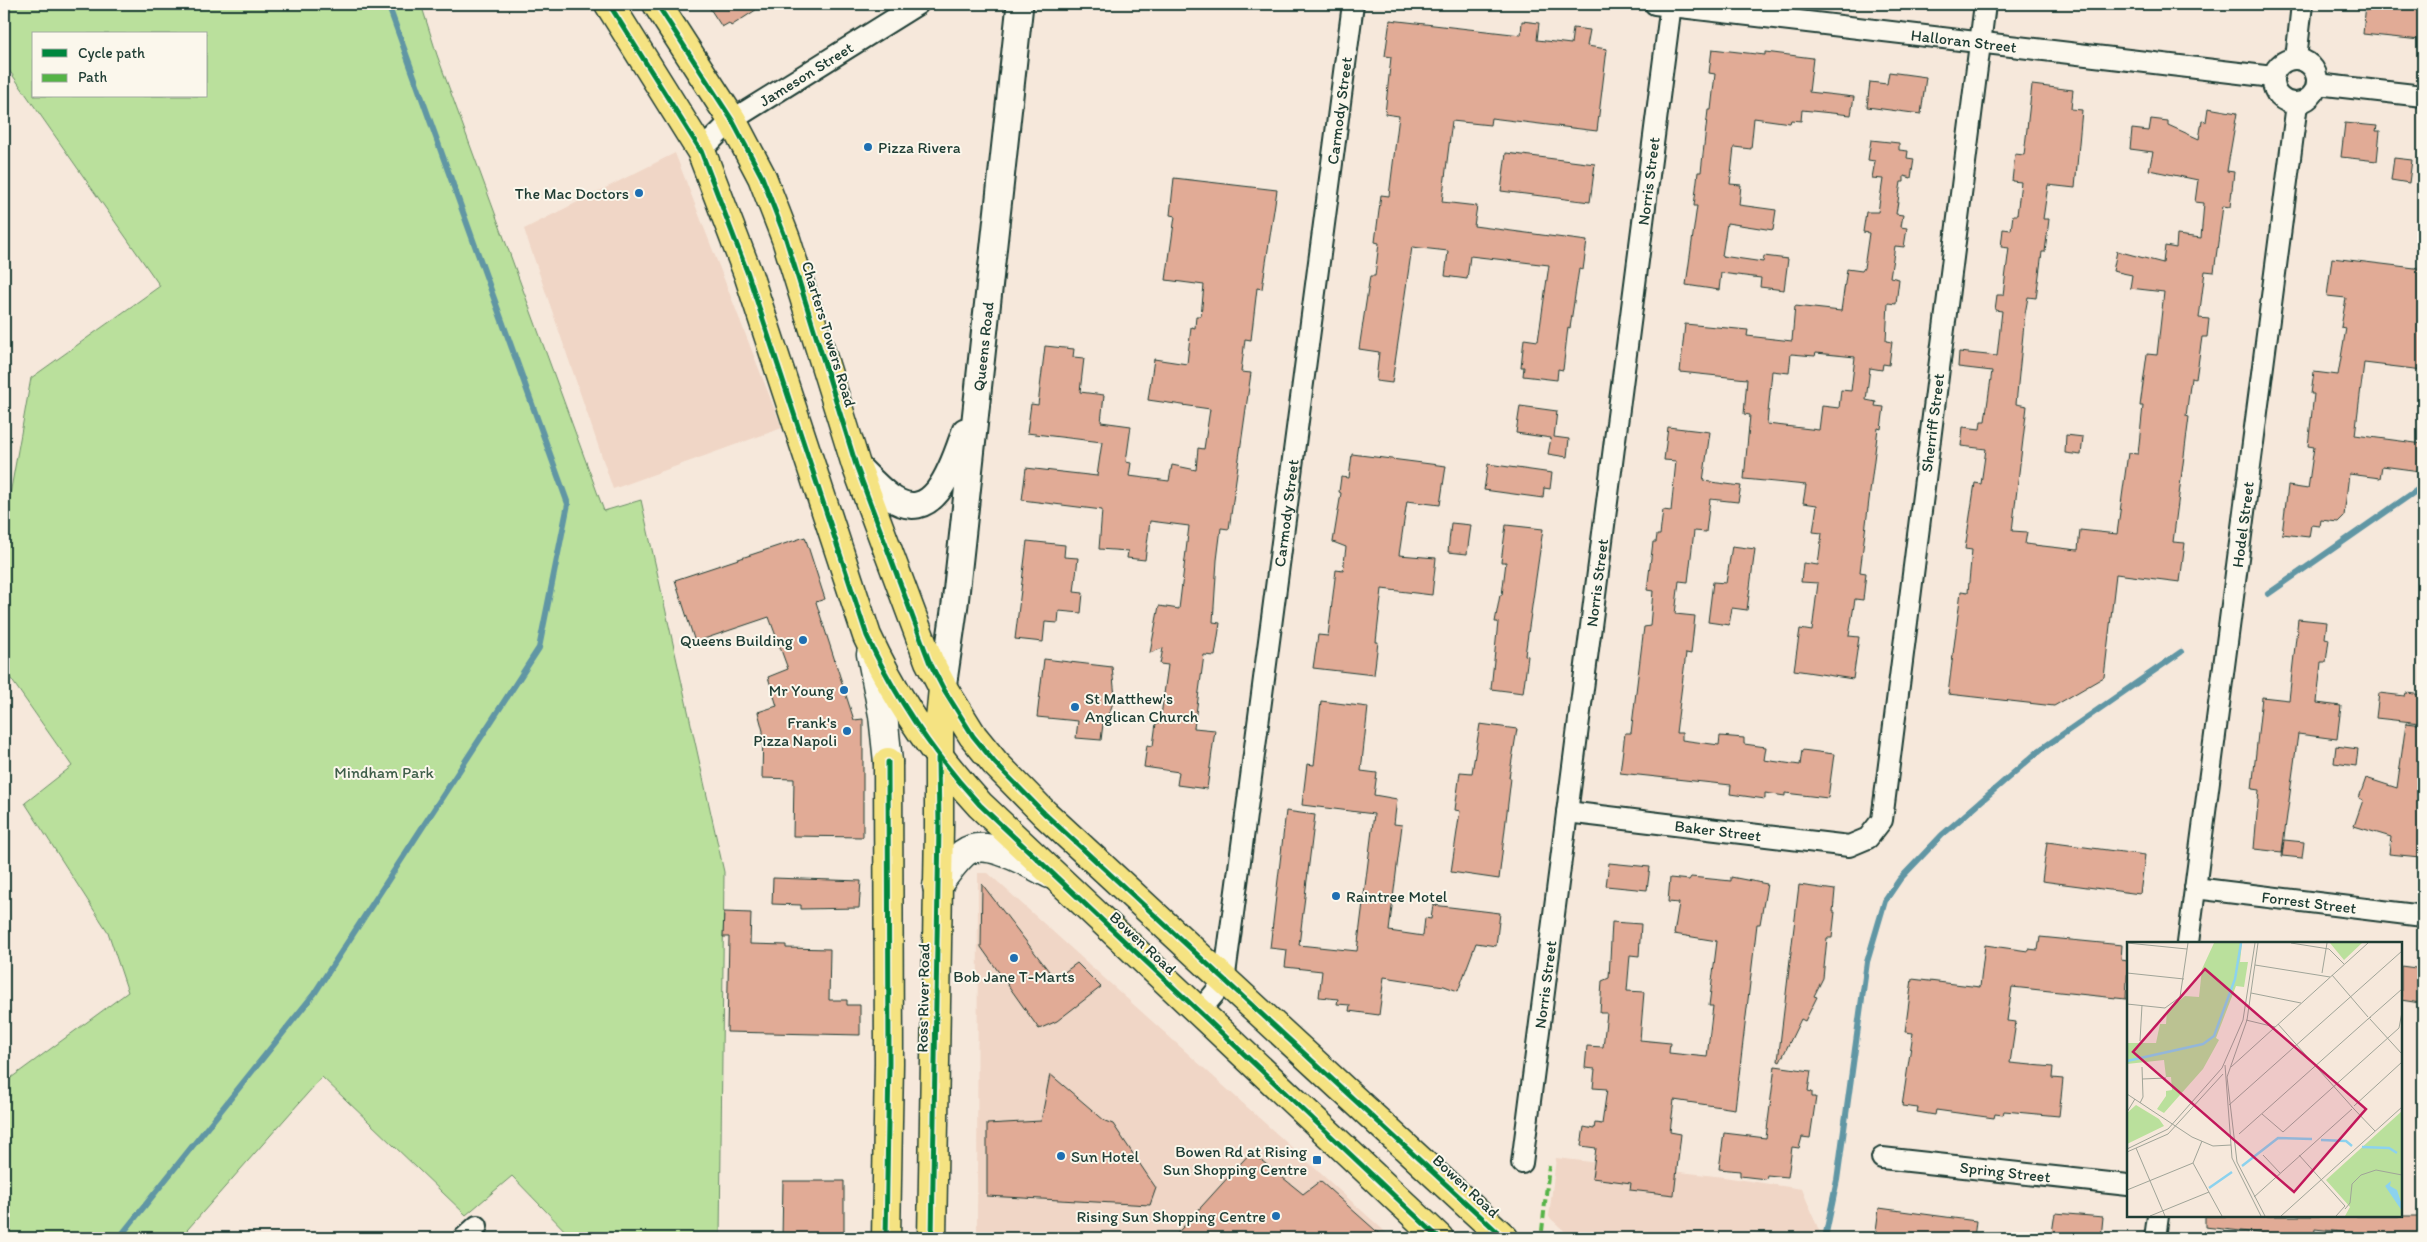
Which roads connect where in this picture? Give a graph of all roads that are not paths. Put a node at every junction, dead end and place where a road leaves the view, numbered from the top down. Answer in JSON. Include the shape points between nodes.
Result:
{"nodes":[{"id":1,"x":609,"y":4,"type":"edge"},
{"id":2,"x":657,"y":4,"type":"edge"},
{"id":3,"x":918,"y":4,"type":"edge"},
{"id":4,"x":1020,"y":4,"type":"edge"},
{"id":5,"x":1353,"y":4,"type":"edge"},
{"id":6,"x":1666,"y":4,"type":"edge"},
{"id":7,"x":1985,"y":4,"type":"edge"},
{"id":8,"x":2302,"y":4,"type":"edge"},
{"id":9,"x":1980,"y":43,"type":"junction"},
{"id":10,"x":2296,"y":59,"type":"junction"},
{"id":11,"x":2273,"y":77,"type":"junction"},
{"id":12,"x":2317,"y":84,"type":"junction"},
{"id":13,"x":2423,"y":96,"type":"edge"},
{"id":14,"x":2297,"y":104,"type":"junction"},
{"id":15,"x":732,"y":120,"type":"junction"},
{"id":16,"x":701,"y":150,"type":"junction"},
{"id":17,"x":978,"y":396,"type":"junction"},
{"id":18,"x":856,"y":465,"type":"junction"},
{"id":19,"x":867,"y":636,"type":"junction"},
{"id":20,"x":943,"y":688,"type":"junction"},
{"id":21,"x":938,"y":758,"type":"junction"},
{"id":22,"x":1567,"y":812,"type":"junction"},
{"id":23,"x":1868,"y":838,"type":"joint"},
{"id":24,"x":1054,"y":876,"type":"junction"},
{"id":25,"x":937,"y":886,"type":"junction"},
{"id":26,"x":2195,"y":888,"type":"junction"},
{"id":27,"x":2423,"y":916,"type":"edge"},
{"id":28,"x":2188,"y":942,"type":"edge"},
{"id":29,"x":1224,"y":982,"type":"junction"},
{"id":30,"x":1198,"y":1012,"type":"junction"},
{"id":31,"x":1882,"y":1158,"type":"dead end"},
{"id":32,"x":1522,"y":1163,"type":"dead end"},
{"id":33,"x":2127,"y":1185,"type":"edge"},
{"id":34,"x":2158,"y":1217,"type":"edge"},
{"id":35,"x":886,"y":1238,"type":"edge"},
{"id":36,"x":932,"y":1238,"type":"edge"},
{"id":37,"x":1439,"y":1238,"type":"edge"},
{"id":38,"x":1504,"y":1238,"type":"edge"},
{"id":39,"x":2155,"y":1238,"type":"edge"}],
"edges":[{"from":1,"to":16,"type":"main road"},
{"from":2,"to":15,"type":"main road","name":"Charters Towers Road"},
{"from":3,"to":15,"type":"street","name":"Jameson Street"},
{"from":4,"to":17,"type":"street","name":"Queens Road"},
{"from":5,"to":29,"type":"street","name":"Carmody Street"},
{"from":6,"to":9,"type":"street","name":"Halloran Street"},
{"from":6,"to":22,"type":"street","name":"Norris Street"},
{"from":7,"to":9,"type":"street","name":"Sherriff Street"},
{"from":8,"to":10,"type":"street"},
{"from":9,"to":11,"type":"street","name":"Halloran Street"},
{"from":9,"to":23,"type":"street","name":"Sherriff Street","via":[[1882,820]]},
{"from":10,"to":11,"type":"street","via":[[2281,64]]},
{"from":10,"to":12,"type":"street","via":[[2309,64]]},
{"from":11,"to":14,"type":"street","via":[[2277,94],[2289,103]]},
{"from":12,"to":13,"type":"street"},
{"from":12,"to":14,"type":"street","via":[[2310,98]]},
{"from":14,"to":26,"type":"street","name":"Hodel Street"},
{"from":15,"to":16,"type":"street","name":"Jameson Street"},
{"from":15,"to":18,"type":"main road","name":"Charters Towers Road","via":[[762,177],[786,239]]},
{"from":16,"to":19,"type":"main road","via":[[748,274]]},
{"from":17,"to":18,"type":"street","via":[[948,476],[930,500],[915,506],[897,501]]},
{"from":17,"to":20,"type":"street","name":"Queens Road"},
{"from":18,"to":20,"type":"main road","name":"Charters Towers Road","via":[[909,611]]},
{"from":19,"to":21,"type":"main road","name":"Bowen Road","via":[[894,690]]},
{"from":19,"to":35,"type":"main road","name":"Ross River Road","via":[[882,707],[888,762]]},
{"from":20,"to":21,"type":"main road","name":"Ross River Road"},
{"from":20,"to":29,"type":"main road","name":"Bowen Road","via":[[973,736],[995,763]]},
{"from":21,"to":24,"type":"main road","name":"Bowen Road","via":[[980,805]]},
{"from":21,"to":25,"type":"main road","name":"Ross River Road"},
{"from":22,"to":23,"type":"street","name":"Baker Street","via":[[1849,846]]},
{"from":22,"to":32,"type":"street","name":"Norris Street"},
{"from":24,"to":25,"type":"main road","via":[[984,846],[965,852]]},
{"from":24,"to":30,"type":"main road","name":"Bowen Road"},
{"from":25,"to":36,"type":"main road","name":"Ross River Road"},
{"from":26,"to":27,"type":"street","name":"Forrest Street"},
{"from":26,"to":28,"type":"street","name":"Hodel Street"},
{"from":29,"to":30,"type":"street"},
{"from":29,"to":38,"type":"main road","name":"Bowen Road"},
{"from":30,"to":37,"type":"main road","name":"Bowen Road"},
{"from":31,"to":33,"type":"street","name":"Spring Street"},
{"from":34,"to":39,"type":"street"}]}
